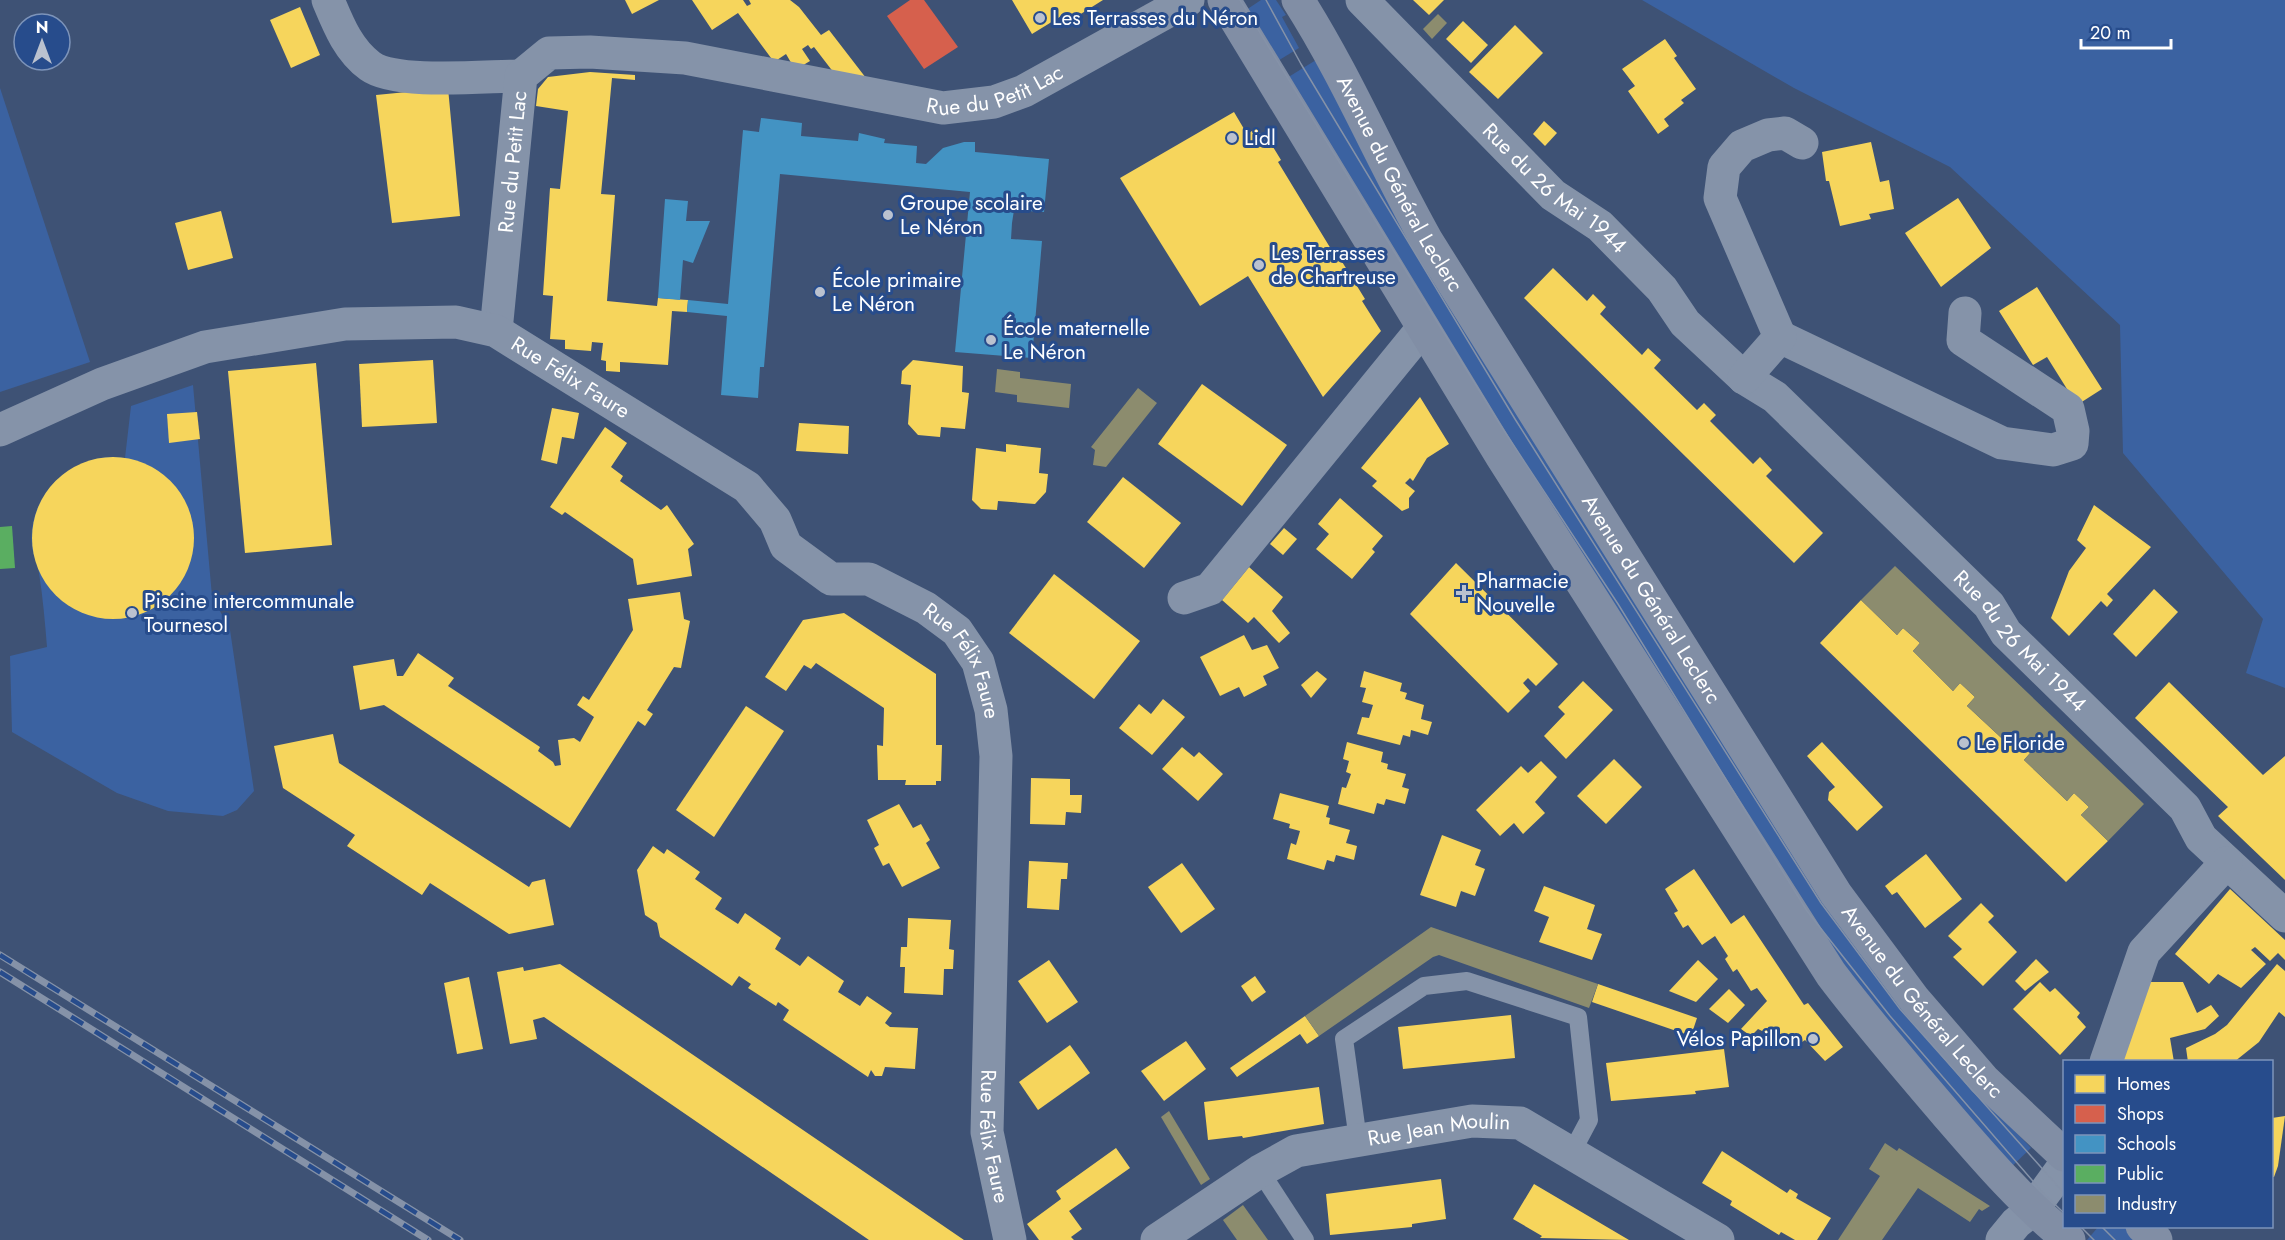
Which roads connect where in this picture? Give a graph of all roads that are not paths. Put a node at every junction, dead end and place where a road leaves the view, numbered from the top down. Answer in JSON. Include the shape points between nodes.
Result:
{"nodes":[{"id":1,"x":328,"y":0,"type":"edge"},
{"id":2,"x":1188,"y":0,"type":"edge"},
{"id":3,"x":1224,"y":0,"type":"edge"},
{"id":4,"x":1298,"y":0,"type":"edge"},
{"id":5,"x":1362,"y":0,"type":"edge"},
{"id":6,"x":521,"y":76,"type":"junction"},
{"id":7,"x":1802,"y":143,"type":"dead end"},
{"id":8,"x":1965,"y":313,"type":"dead end"},
{"id":9,"x":1423,"y":328,"type":"junction"},
{"id":10,"x":496,"y":331,"type":"junction"},
{"id":11,"x":1780,"y":337,"type":"junction"},
{"id":12,"x":1744,"y":378,"type":"junction"},
{"id":13,"x":0,"y":430,"type":"edge"},
{"id":14,"x":1184,"y":598,"type":"dead end"},
{"id":15,"x":2226,"y":863,"type":"junction"},
{"id":16,"x":2285,"y":916,"type":"edge"},
{"id":17,"x":2107,"y":1060,"type":"edge"},
{"id":18,"x":1358,"y":1140,"type":"junction"},
{"id":19,"x":1572,"y":1152,"type":"junction"},
{"id":20,"x":2063,"y":1154,"type":"edge"},
{"id":21,"x":2063,"y":1167,"type":"edge"},
{"id":22,"x":1260,"y":1171,"type":"junction"},
{"id":23,"x":2032,"y":1210,"type":"junction"},
{"id":24,"x":2143,"y":1228,"type":"edge"},
{"id":25,"x":1010,"y":1240,"type":"edge"},
{"id":26,"x":1156,"y":1240,"type":"edge"},
{"id":27,"x":1305,"y":1240,"type":"edge"},
{"id":28,"x":1718,"y":1240,"type":"edge"},
{"id":29,"x":2002,"y":1240,"type":"edge"},
{"id":30,"x":2068,"y":1240,"type":"edge"},
{"id":31,"x":2156,"y":1240,"type":"edge"}],
"edges":[{"from":1,"to":6,"type":"street","via":[[345,39],[370,66],[406,77]]},
{"from":2,"to":6,"type":"street","name":"Rue du Petit Lac","via":[[1024,92],[994,102],[944,108],[685,58],[549,53]]},
{"from":3,"to":9,"type":"main road"},
{"from":4,"to":20,"type":"main road","name":"Avenue du Général Leclerc","via":[[1325,42],[1427,240],[1836,894],[1914,999],[1984,1080]]},
{"from":5,"to":12,"type":"street","name":"Rue du 26 Mai 1944","via":[[1553,195],[1600,226],[1662,289],[1685,323]]},
{"from":6,"to":10,"type":"street","name":"Rue du Petit Lac"},
{"from":7,"to":11,"type":"street","via":[[1785,133],[1768,135],[1742,146],[1724,167],[1720,198]]},
{"from":8,"to":11,"type":"street","via":[[1963,340],[2068,409],[2072,444],[2053,450],[2002,443]]},
{"from":9,"to":14,"type":"street","via":[[1209,589]]},
{"from":9,"to":23,"type":"main road","via":[[1831,974],[1876,1033]]},
{"from":10,"to":13,"type":"street","via":[[456,322],[345,324],[205,347],[102,384]]},
{"from":10,"to":25,"type":"street","name":"Rue Félix Faure","via":[[747,487],[775,520],[786,546],[831,579],[869,579],[926,608],[957,631],[978,662],[991,710],[996,756],[987,1132]]},
{"from":11,"to":12,"type":"street"},
{"from":12,"to":15,"type":"street","name":"Rue du 26 Mai 1944","via":[[1775,397],[1989,605],[2006,633],[2186,808],[2201,838]]},
{"from":15,"to":16,"type":"street","name":"Rue du 26 Mai 1944"},
{"from":15,"to":17,"type":"street","via":[[2144,952]]},
{"from":18,"to":19,"type":"street","name":"Rue Jean Moulin","via":[[1472,1121],[1520,1123]]},
{"from":18,"to":19,"type":"lane","via":[[1344,1039],[1424,986],[1467,981],[1578,1017],[1589,1120]]},
{"from":18,"to":22,"type":"street","name":"Rue Jean Moulin","via":[[1296,1150]]},
{"from":19,"to":28,"type":"street","name":"Rue Jean Moulin"},
{"from":21,"to":23,"type":"street"},
{"from":22,"to":26,"type":"street","name":"Rue Jean Moulin"},
{"from":22,"to":27,"type":"lane"},
{"from":23,"to":29,"type":"street"},
{"from":23,"to":30,"type":"main road"},
{"from":24,"to":31,"type":"main road"}]}
